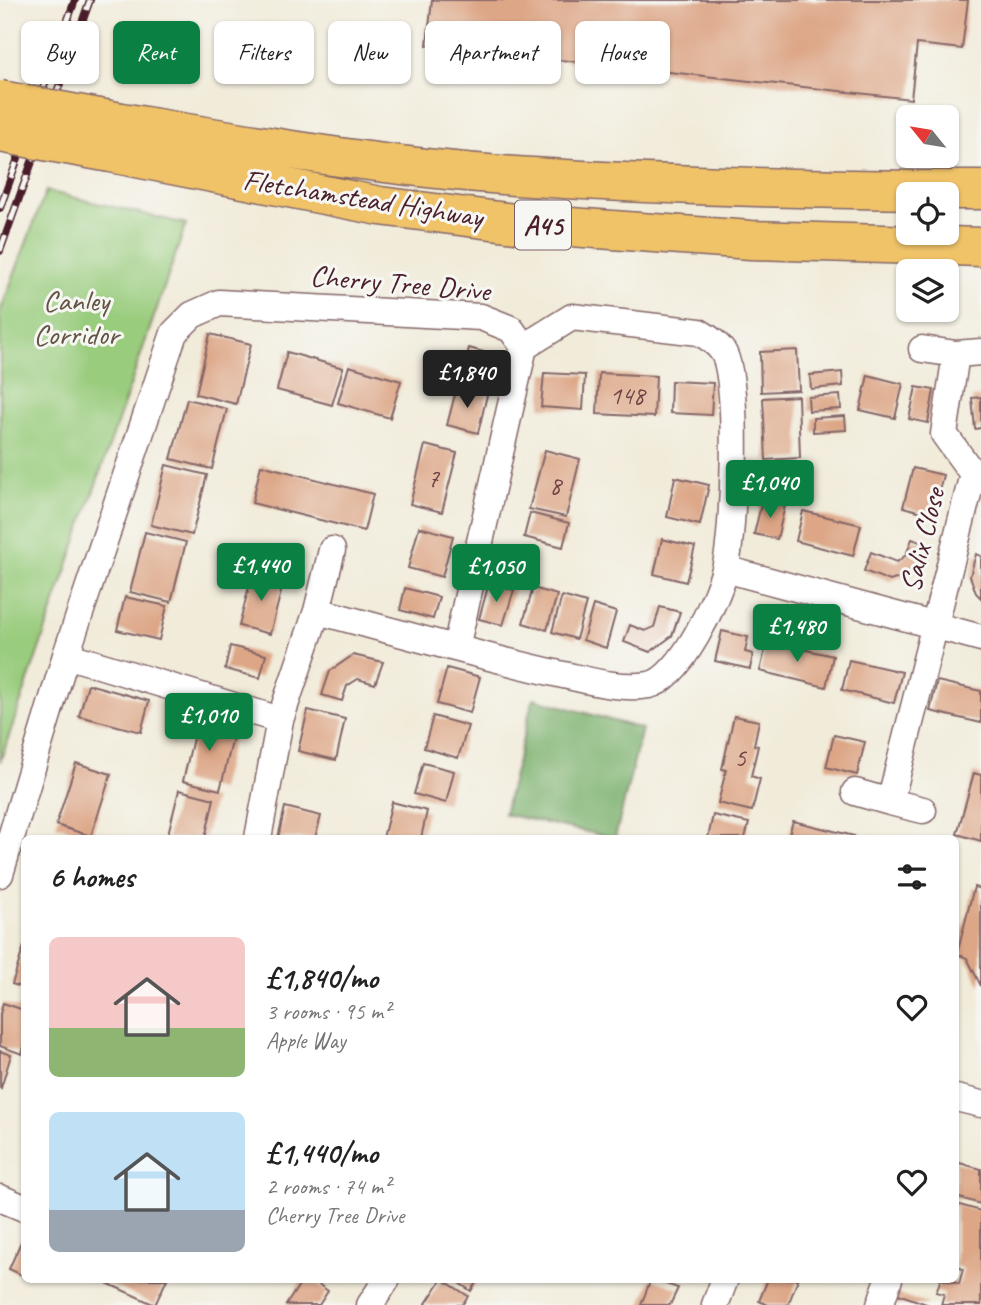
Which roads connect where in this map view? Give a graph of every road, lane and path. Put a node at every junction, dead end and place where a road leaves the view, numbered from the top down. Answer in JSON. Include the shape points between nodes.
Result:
{"nodes":[{"id":1,"x":0,"y":100,"type":"edge"},
{"id":2,"x":0,"y":133,"type":"edge"},
{"id":3,"x":116,"y":137,"type":"junction"},
{"id":4,"x":981,"y":190,"type":"edge"},
{"id":5,"x":981,"y":247,"type":"edge"},
{"id":6,"x":524,"y":347,"type":"junction"},
{"id":7,"x":922,"y":349,"type":"dead end"},
{"id":8,"x":968,"y":353,"type":"edge"},
{"id":9,"x":332,"y":550,"type":"dead end"},
{"id":10,"x":725,"y":569,"type":"junction"},
{"id":11,"x":317,"y":611,"type":"junction"},
{"id":12,"x":934,"y":626,"type":"junction"},
{"id":13,"x":981,"y":638,"type":"edge"},
{"id":14,"x":456,"y":648,"type":"junction"},
{"id":15,"x":66,"y":655,"type":"junction"},
{"id":16,"x":280,"y":720,"type":"junction"},
{"id":17,"x":855,"y":792,"type":"dead end"},
{"id":18,"x":890,"y":802,"type":"junction"},
{"id":19,"x":923,"y":810,"type":"dead end"},
{"id":20,"x":259,"y":835,"type":"edge"},
{"id":21,"x":0,"y":874,"type":"edge"},
{"id":22,"x":959,"y":1099,"type":"edge"},
{"id":23,"x":981,"y":1104,"type":"edge"},
{"id":24,"x":0,"y":1198,"type":"edge"},
{"id":25,"x":21,"y":1207,"type":"edge"},
{"id":26,"x":384,"y":1283,"type":"edge"},
{"id":27,"x":723,"y":1283,"type":"edge"},
{"id":28,"x":888,"y":1283,"type":"edge"},
{"id":29,"x":370,"y":1305,"type":"edge"},
{"id":30,"x":715,"y":1305,"type":"edge"},
{"id":31,"x":880,"y":1305,"type":"edge"}],
"edges":[{"from":1,"to":3,"type":"highway","name":"Fletchamstead Highway","number":"A45","bridge":true},
{"from":2,"to":3,"type":"highway","name":"Fletchamstead Highway","number":"A45","bridge":true},
{"from":3,"to":4,"type":"highway","name":"Fletchamstead Highway","number":"A45","via":[[513,176],[813,190]]},
{"from":3,"to":5,"type":"highway","name":"Fletchamstead Highway","number":"A45","via":[[380,206],[515,223],[751,240]]},
{"from":6,"to":10,"type":"street","via":[[572,317],[699,332],[723,352],[732,397],[733,509]]},
{"from":6,"to":14,"type":"street"},
{"from":6,"to":15,"type":"street","name":"Cherry Tree Drive","via":[[511,329],[481,317],[219,303],[192,315],[174,334]]},
{"from":7,"to":8,"type":"street","name":"Salix Close"},
{"from":8,"to":12,"type":"street","name":"Salix Close","via":[[944,433],[972,474]]},
{"from":9,"to":11,"type":"street"},
{"from":10,"to":12,"type":"street"},
{"from":10,"to":14,"type":"street","via":[[686,655],[651,685],[611,685]]},
{"from":11,"to":14,"type":"street"},
{"from":11,"to":16,"type":"street"},
{"from":12,"to":13,"type":"street"},
{"from":12,"to":18,"type":"street","name":"Salix Close"},
{"from":15,"to":16,"type":"street"},
{"from":15,"to":21,"type":"street","name":"Cherry Tree Drive"},
{"from":16,"to":20,"type":"street"},
{"from":17,"to":18,"type":"street"},
{"from":18,"to":19,"type":"street"},
{"from":22,"to":23,"type":"street"},
{"from":24,"to":25,"type":"street"},
{"from":26,"to":29,"type":"street"},
{"from":27,"to":30,"type":"street"},
{"from":28,"to":31,"type":"street"}]}
